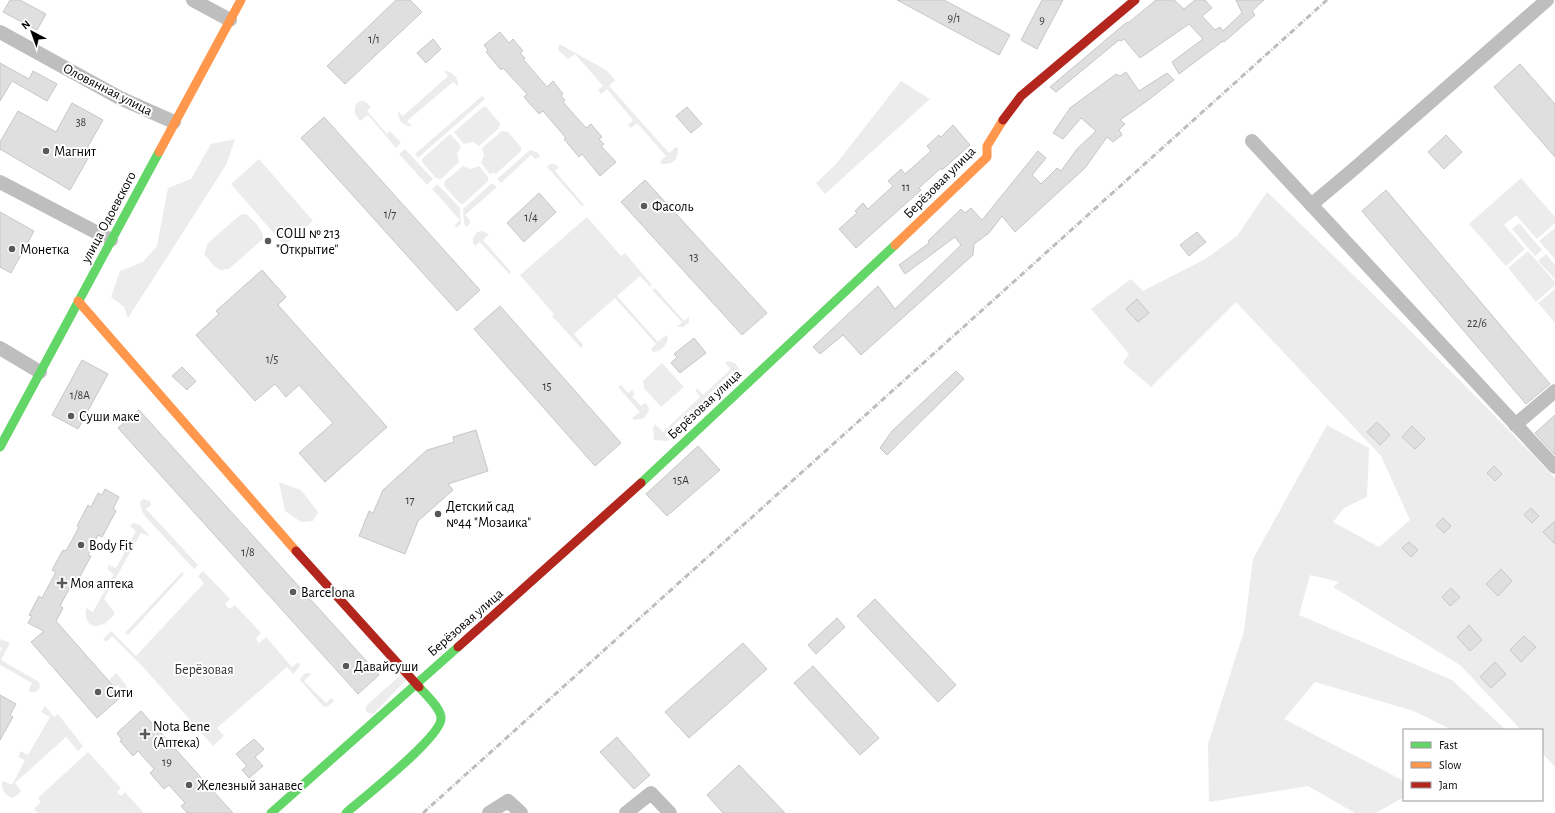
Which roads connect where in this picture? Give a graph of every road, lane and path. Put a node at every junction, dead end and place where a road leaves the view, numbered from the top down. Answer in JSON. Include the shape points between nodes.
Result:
{"nodes":[{"id":1,"x":193,"y":0,"type":"edge"},
{"id":2,"x":241,"y":0,"type":"edge"},
{"id":3,"x":1135,"y":0,"type":"edge"},
{"id":4,"x":1546,"y":0,"type":"edge"},
{"id":5,"x":230,"y":20,"type":"junction"},
{"id":6,"x":0,"y":32,"type":"edge"},
{"id":7,"x":174,"y":122,"type":"junction"},
{"id":8,"x":1252,"y":141,"type":"dead end"},
{"id":9,"x":0,"y":182,"type":"edge"},
{"id":10,"x":1311,"y":204,"type":"junction"},
{"id":11,"x":111,"y":240,"type":"junction"},
{"id":12,"x":78,"y":301,"type":"junction"},
{"id":13,"x":0,"y":348,"type":"edge"},
{"id":14,"x":40,"y":372,"type":"junction"},
{"id":15,"x":1555,"y":391,"type":"edge"},
{"id":16,"x":1515,"y":425,"type":"junction"},
{"id":17,"x":0,"y":447,"type":"edge"},
{"id":18,"x":1555,"y":468,"type":"edge"},
{"id":19,"x":416,"y":683,"type":"junction"},
{"id":20,"x":271,"y":813,"type":"edge"},
{"id":21,"x":346,"y":813,"type":"edge"},
{"id":22,"x":489,"y":813,"type":"edge"},
{"id":23,"x":521,"y":813,"type":"edge"},
{"id":24,"x":626,"y":813,"type":"edge"},
{"id":25,"x":670,"y":813,"type":"edge"}],
"edges":[{"from":1,"to":5,"type":"street"},
{"from":2,"to":5,"type":"street","name":"улица Одоевского"},
{"from":3,"to":19,"type":"street","name":"Берёзовая улица","via":[[1021,96],[998,126],[987,146],[987,157],[967,177],[612,510]]},
{"from":4,"to":10,"type":"street","via":[[1381,146]]},
{"from":5,"to":7,"type":"street","name":"улица Одоевского"},
{"from":6,"to":7,"type":"street","name":"Оловянная улица","via":[[120,98]]},
{"from":7,"to":11,"type":"street","name":"улица Одоевского"},
{"from":8,"to":10,"type":"street"},
{"from":9,"to":11,"type":"street"},
{"from":10,"to":16,"type":"street"},
{"from":11,"to":12,"type":"street","name":"улица Одоевского"},
{"from":12,"to":14,"type":"street","name":"улица Одоевского"},
{"from":12,"to":19,"type":"street","via":[[282,535]]},
{"from":13,"to":14,"type":"street"},
{"from":14,"to":17,"type":"street","name":"улица Одоевского"},
{"from":15,"to":16,"type":"street"},
{"from":16,"to":18,"type":"street"},
{"from":19,"to":20,"type":"street","name":"Берёзовая улица"},
{"from":19,"to":21,"type":"street","via":[[440,712],[442,721],[410,757]]},
{"from":22,"to":23,"type":"street","via":[[508,801]]},
{"from":24,"to":25,"type":"street","via":[[651,793]]}]}
